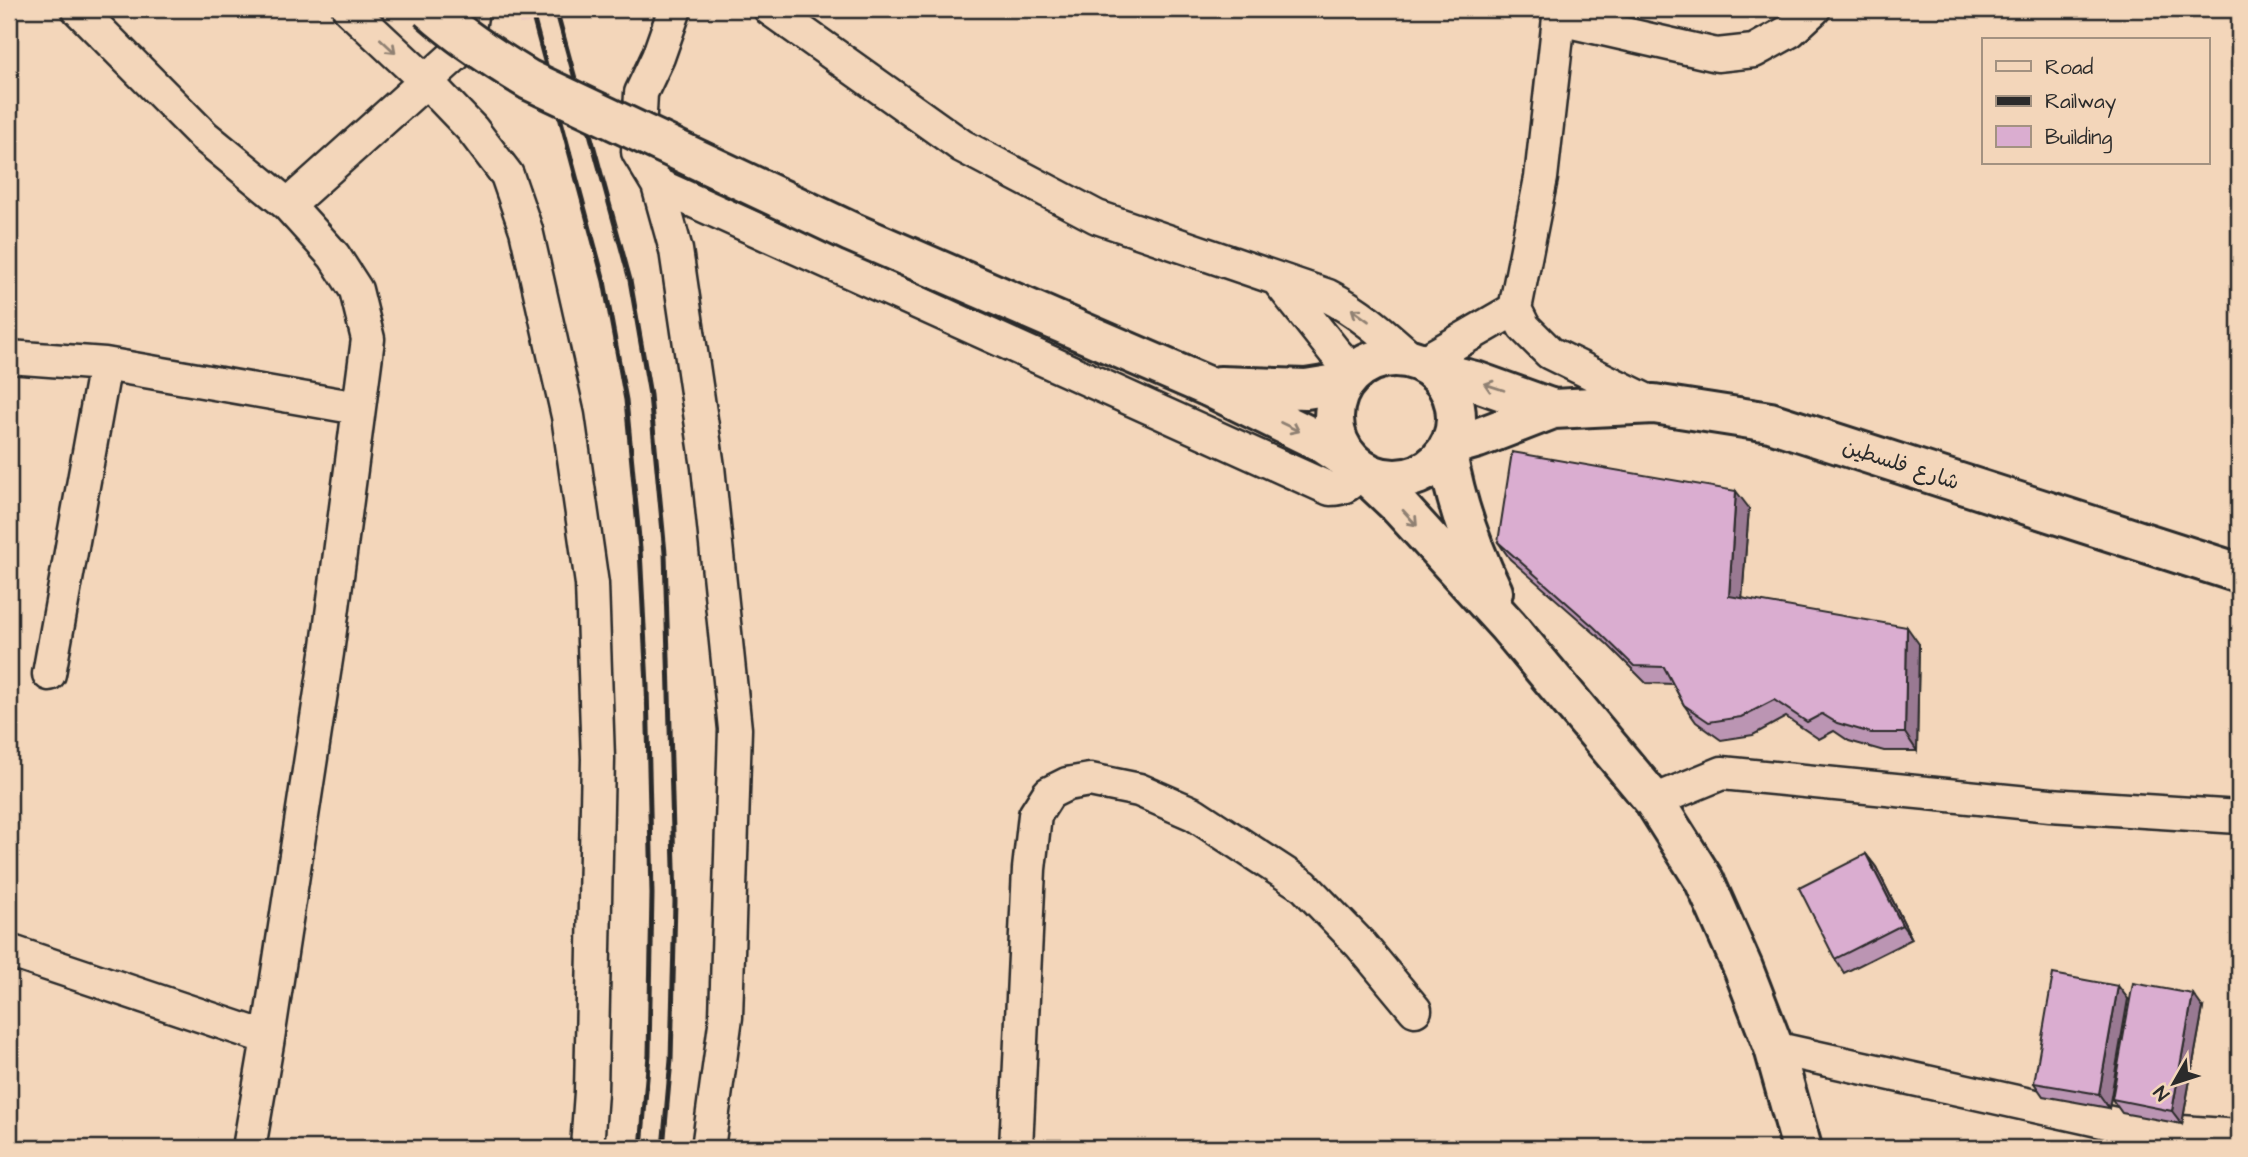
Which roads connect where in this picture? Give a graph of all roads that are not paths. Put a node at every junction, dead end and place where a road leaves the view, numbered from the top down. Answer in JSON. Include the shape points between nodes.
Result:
{"nodes":[{"id":1,"x":78,"y":9,"type":"edge"},
{"id":2,"x":349,"y":9,"type":"edge"},
{"id":3,"x":429,"y":9,"type":"edge"},
{"id":4,"x":472,"y":9,"type":"edge"},
{"id":5,"x":674,"y":9,"type":"edge"},
{"id":6,"x":770,"y":9,"type":"edge"},
{"id":7,"x":1814,"y":9,"type":"edge"},
{"id":8,"x":1560,"y":14,"type":"edge"},
{"id":9,"x":427,"y":82,"type":"junction"},
{"id":10,"x":658,"y":185,"type":"junction"},
{"id":11,"x":288,"y":205,"type":"junction"},
{"id":12,"x":1277,"y":279,"type":"junction"},
{"id":13,"x":1515,"y":309,"type":"junction"},
{"id":14,"x":9,"y":357,"type":"edge"},
{"id":15,"x":105,"y":364,"type":"junction"},
{"id":16,"x":1423,"y":364,"type":"junction"},
{"id":17,"x":1348,"y":378,"type":"junction"},
{"id":18,"x":1207,"y":386,"type":"junction"},
{"id":19,"x":1654,"y":404,"type":"junction"},
{"id":20,"x":358,"y":408,"type":"junction"},
{"id":21,"x":1553,"y":409,"type":"junction"},
{"id":22,"x":1448,"y":450,"type":"junction"},
{"id":23,"x":1358,"y":468,"type":"junction"},
{"id":24,"x":2239,"y":573,"type":"edge"},
{"id":25,"x":1508,"y":626,"type":"junction"},
{"id":26,"x":48,"y":674,"type":"dead end"},
{"id":27,"x":1654,"y":801,"type":"junction"},
{"id":28,"x":2239,"y":817,"type":"edge"},
{"id":29,"x":9,"y":951,"type":"edge"},
{"id":30,"x":1415,"y":1010,"type":"dead end"},
{"id":31,"x":268,"y":1038,"type":"junction"},
{"id":32,"x":1774,"y":1048,"type":"junction"},
{"id":33,"x":2239,"y":1136,"type":"edge"},
{"id":34,"x":249,"y":1148,"type":"edge"},
{"id":35,"x":587,"y":1148,"type":"edge"},
{"id":36,"x":708,"y":1148,"type":"edge"},
{"id":37,"x":1016,"y":1148,"type":"edge"},
{"id":38,"x":1802,"y":1148,"type":"edge"}],
"edges":[{"from":1,"to":11,"type":"street","via":[[204,135]]},
{"from":2,"to":9,"type":"street","one_way":true},
{"from":3,"to":18,"type":"main road","bridge":true,"via":[[529,80],[851,232]]},
{"from":4,"to":9,"type":"street","via":[[469,30],[455,55]]},
{"from":5,"to":10,"type":"street","via":[[641,93],[638,152]]},
{"from":6,"to":12,"type":"street","via":[[962,146],[1097,217]]},
{"from":7,"to":8,"type":"street","via":[[1790,31],[1754,51],[1717,55]]},
{"from":8,"to":13,"type":"street","via":[[1541,178]]},
{"from":9,"to":11,"type":"street"},
{"from":9,"to":35,"type":"street","via":[[507,175],[526,230],[568,416],[592,584],[598,759]]},
{"from":10,"to":23,"type":"street","via":[[1330,489],[1350,483]]},
{"from":10,"to":36,"type":"street","via":[[676,250],[708,467],[735,729],[726,1017]]},
{"from":11,"to":20,"type":"street","via":[[334,256],[356,290],[368,339]]},
{"from":16,"to":12,"type":"street","one_way":true,"via":[[1349,307]]},
{"from":12,"to":17,"type":"street","via":[[1334,351]]},
{"from":13,"to":16,"type":"street"},
{"from":13,"to":19,"type":"street","via":[[1524,327],[1549,353]]},
{"from":14,"to":15,"type":"street"},
{"from":15,"to":20,"type":"street"},
{"from":15,"to":26,"type":"street"},
{"from":16,"to":17,"type":"main road","via":[[1391,357],[1371,361]]},
{"from":21,"to":16,"type":"main road","one_way":true},
{"from":16,"to":22,"type":"main road","via":[[1447,387],[1455,406],[1456,427]]},
{"from":17,"to":18,"type":"main road","via":[[1307,389]]},
{"from":17,"to":23,"type":"main road","via":[[1334,404],[1333,426],[1340,448]]},
{"from":18,"to":23,"type":"main road","one_way":true,"via":[[1318,441]]},
{"from":19,"to":21,"type":"main road","name":"شارع فلسطين"},
{"from":19,"to":24,"type":"main road","name":"شارع فلسطين","via":[[1770,422]]},
{"from":20,"to":31,"type":"street","via":[[327,653]]},
{"from":21,"to":22,"type":"main road"},
{"from":22,"to":23,"type":"main road","via":[[1425,472],[1404,480],[1381,479]]},
{"from":22,"to":25,"type":"main road","via":[[1454,494],[1472,550]]},
{"from":23,"to":25,"type":"main road","one_way":true},
{"from":25,"to":27,"type":"main road"},
{"from":27,"to":28,"type":"street","via":[[1722,773],[2050,805]]},
{"from":27,"to":32,"type":"main road","via":[[1704,880]]},
{"from":29,"to":31,"type":"street"},
{"from":30,"to":37,"type":"street","via":[[1304,886],[1194,814],[1139,790],[1090,780],[1067,784],[1049,793],[1035,815]]},
{"from":31,"to":34,"type":"street"},
{"from":32,"to":33,"type":"street","via":[[2138,1129]]},
{"from":32,"to":38,"type":"main road"}]}
